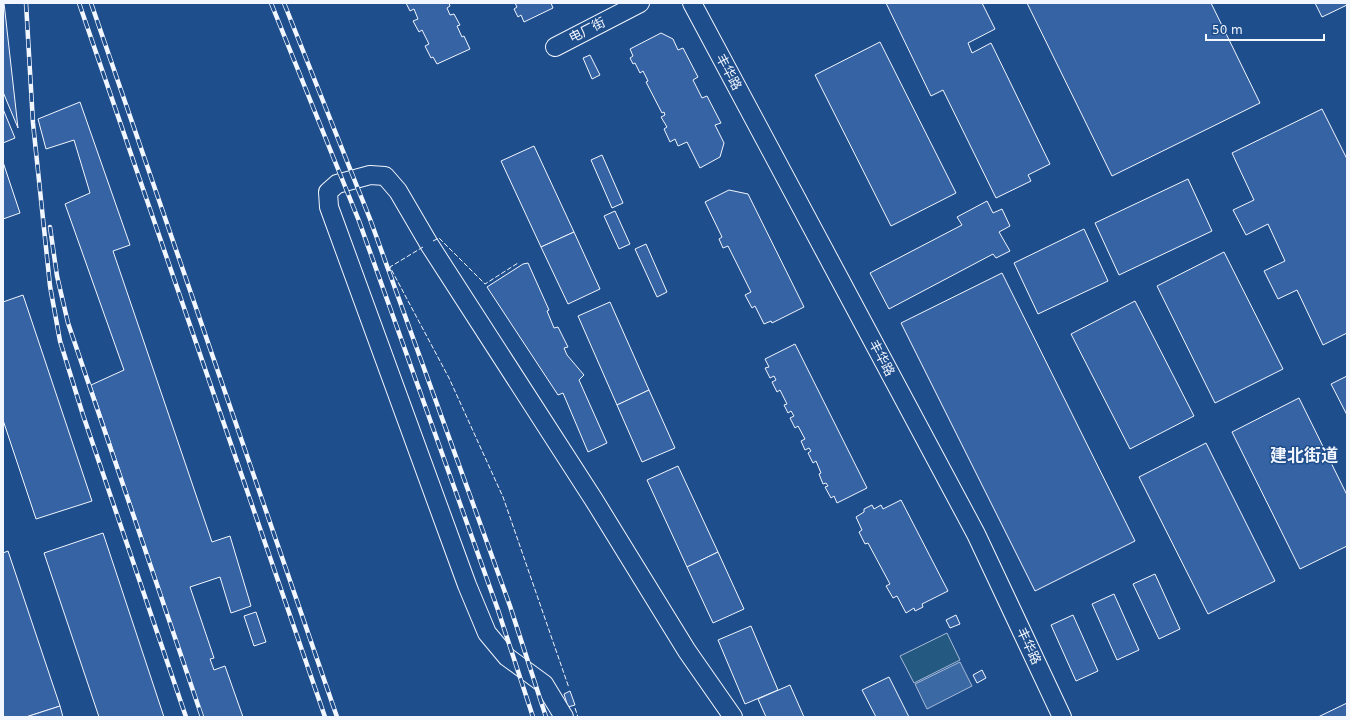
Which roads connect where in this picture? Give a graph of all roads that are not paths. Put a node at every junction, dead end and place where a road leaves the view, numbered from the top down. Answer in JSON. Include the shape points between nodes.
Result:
{"nodes":[{"id":1,"x":640,"y":3,"type":"edge"},
{"id":2,"x":692,"y":3,"type":"edge"},
{"id":3,"x":555,"y":47,"type":"dead end"},
{"id":4,"x":564,"y":717,"type":"edge"},
{"id":5,"x":733,"y":717,"type":"edge"},
{"id":6,"x":1062,"y":717,"type":"edge"}],
"edges":[{"from":1,"to":3,"type":"street","name":"电厂街"},
{"from":2,"to":6,"type":"street","name":"丰华路","via":[[976,534]]},
{"from":4,"to":5,"type":"street","via":[[544,684],[507,657],[487,633],[467,585],[329,207],[328,192],[337,184],[370,175],[385,176],[398,191],[687,651]]}]}
